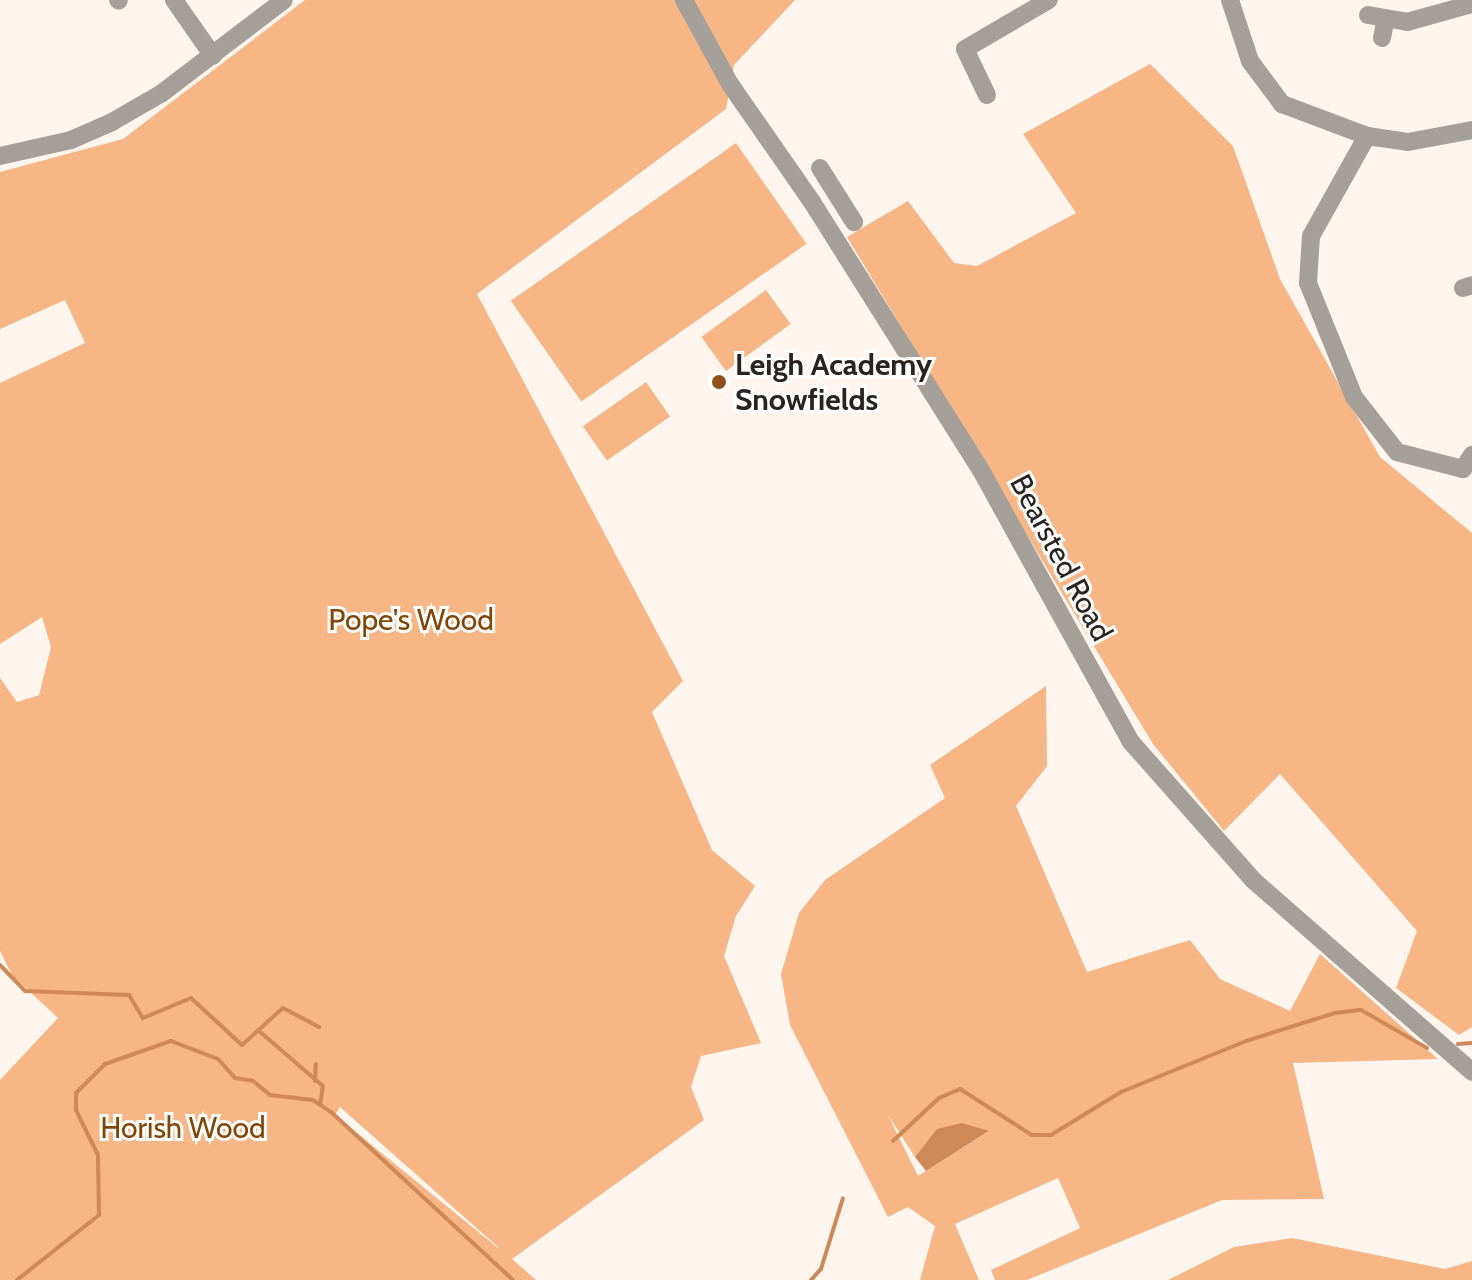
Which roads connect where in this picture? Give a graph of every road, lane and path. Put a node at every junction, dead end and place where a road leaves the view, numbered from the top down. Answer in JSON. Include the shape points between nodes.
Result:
{"nodes":[{"id":1,"x":174,"y":0,"type":"edge"},
{"id":2,"x":284,"y":0,"type":"edge"},
{"id":3,"x":684,"y":0,"type":"edge"},
{"id":4,"x":1049,"y":0,"type":"edge"},
{"id":5,"x":1230,"y":0,"type":"edge"},
{"id":6,"x":1472,"y":4,"type":"edge"},
{"id":7,"x":1382,"y":38,"type":"dead end"},
{"id":8,"x":213,"y":56,"type":"junction"},
{"id":9,"x":987,"y":95,"type":"dead end"},
{"id":10,"x":1472,"y":130,"type":"edge"},
{"id":11,"x":1367,"y":136,"type":"junction"},
{"id":12,"x":0,"y":156,"type":"edge"},
{"id":13,"x":820,"y":168,"type":"dead end"},
{"id":14,"x":832,"y":188,"type":"junction"},
{"id":15,"x":812,"y":202,"type":"junction"},
{"id":16,"x":854,"y":222,"type":"dead end"},
{"id":17,"x":1472,"y":455,"type":"edge"},
{"id":18,"x":1472,"y":1072,"type":"edge"}],
"edges":[{"from":1,"to":8,"type":"street"},
{"from":2,"to":8,"type":"street"},
{"from":3,"to":15,"type":"street","name":"Bearsted Road","via":[[730,84]]},
{"from":4,"to":9,"type":"street","via":[[958,45]]},
{"from":5,"to":11,"type":"street","via":[[1250,61],[1282,104]]},
{"from":6,"to":7,"type":"street","via":[[1407,22],[1377,16]]},
{"from":8,"to":12,"type":"street","via":[[112,122],[71,140]]},
{"from":10,"to":11,"type":"street","via":[[1408,142]]},
{"from":11,"to":17,"type":"street","via":[[1311,236],[1308,283],[1354,397],[1397,452],[1463,469]]},
{"from":13,"to":14,"type":"street"},
{"from":14,"to":15,"type":"street"},
{"from":14,"to":16,"type":"street"},
{"from":15,"to":18,"type":"street","name":"Bearsted Road","via":[[988,482],[1131,742],[1253,880]]}]}
